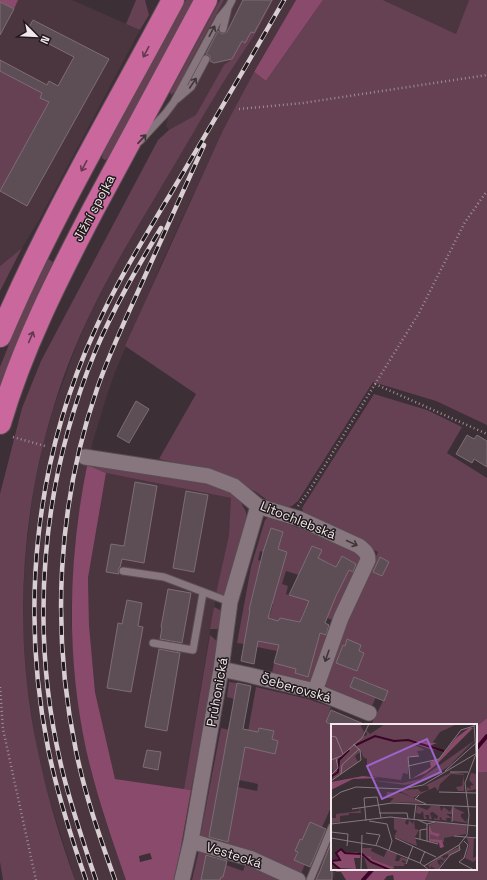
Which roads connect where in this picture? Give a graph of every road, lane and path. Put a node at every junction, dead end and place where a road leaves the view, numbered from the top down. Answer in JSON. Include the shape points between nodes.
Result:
{"nodes":[{"id":1,"x":173,"y":0,"type":"edge"},
{"id":2,"x":206,"y":0,"type":"edge"},
{"id":3,"x":230,"y":3,"type":"edge"},
{"id":4,"x":223,"y":29,"type":"dead end"},
{"id":5,"x":206,"y":59,"type":"dead end"},
{"id":6,"x":487,"y":75,"type":"edge"},
{"id":7,"x":174,"y":102,"type":"junction"},
{"id":8,"x":239,"y":109,"type":"dead end"},
{"id":9,"x":115,"y":168,"type":"junction"},
{"id":10,"x":487,"y":191,"type":"edge"},
{"id":11,"x":0,"y":336,"type":"edge"},
{"id":12,"x":375,"y":384,"type":"junction"},
{"id":13,"x":6,"y":430,"type":"edge"},
{"id":14,"x":487,"y":434,"type":"edge"},
{"id":15,"x":46,"y":446,"type":"dead end"},
{"id":16,"x":85,"y":457,"type":"dead end"},
{"id":17,"x":258,"y":506,"type":"junction"},
{"id":18,"x":291,"y":516,"type":"junction"},
{"id":19,"x":123,"y":571,"type":"dead end"},
{"id":20,"x":203,"y":593,"type":"junction"},
{"id":21,"x":230,"y":602,"type":"junction"},
{"id":22,"x":153,"y":643,"type":"dead end"},
{"id":23,"x":222,"y":669,"type":"junction"},
{"id":24,"x":0,"y":687,"type":"edge"},
{"id":25,"x":315,"y":692,"type":"junction"},
{"id":26,"x":369,"y":713,"type":"dead end"},
{"id":27,"x":331,"y":829,"type":"edge"},
{"id":28,"x":191,"y":841,"type":"junction"},
{"id":29,"x":36,"y":880,"type":"edge"},
{"id":30,"x":182,"y":880,"type":"edge"},
{"id":31,"x":298,"y":880,"type":"edge"},
{"id":32,"x":310,"y":880,"type":"edge"}],
"edges":[{"from":1,"to":11,"type":"highway","one_way":true,"via":[[60,210]]},
{"from":2,"to":9,"type":"highway","name":"Jižní spojka"},
{"from":3,"to":4,"type":"lane"},
{"from":7,"to":3,"type":"lane","one_way":true},
{"from":7,"to":5,"type":"lane","one_way":true,"via":[[191,87]]},
{"from":6,"to":8,"type":"path","via":[[303,103]]},
{"from":9,"to":7,"type":"lane","one_way":true},
{"from":13,"to":9,"type":"highway","name":"Jižní spojka","one_way":true,"via":[[16,374],[36,324]]},
{"from":10,"to":12,"type":"path","via":[[466,222],[419,313]]},
{"from":12,"to":14,"type":"path"},
{"from":12,"to":18,"type":"path"},
{"from":13,"to":15,"type":"path"},
{"from":16,"to":17,"type":"street","name":"Litochlebská","via":[[208,476],[234,486]]},
{"from":17,"to":18,"type":"street","name":"Litochlebská"},
{"from":17,"to":21,"type":"street","name":"Průhonická"},
{"from":18,"to":25,"type":"street","name":"Litochlebská","one_way":true,"via":[[359,546],[368,555],[341,618]]},
{"from":19,"to":20,"type":"lane","via":[[164,577]]},
{"from":20,"to":21,"type":"lane"},
{"from":20,"to":22,"type":"lane","via":[[193,650]]},
{"from":21,"to":23,"type":"street","name":"Průhonická"},
{"from":23,"to":25,"type":"street","name":"Šeberovská"},
{"from":23,"to":28,"type":"street","name":"Průhonická"},
{"from":24,"to":29,"type":"path","via":[[3,729]]},
{"from":25,"to":26,"type":"street","name":"Šeberovská"},
{"from":27,"to":32,"type":"lane"},
{"from":28,"to":30,"type":"street","name":"Průhonická"},
{"from":28,"to":31,"type":"street","name":"Vestecká","via":[[252,858]]}]}
